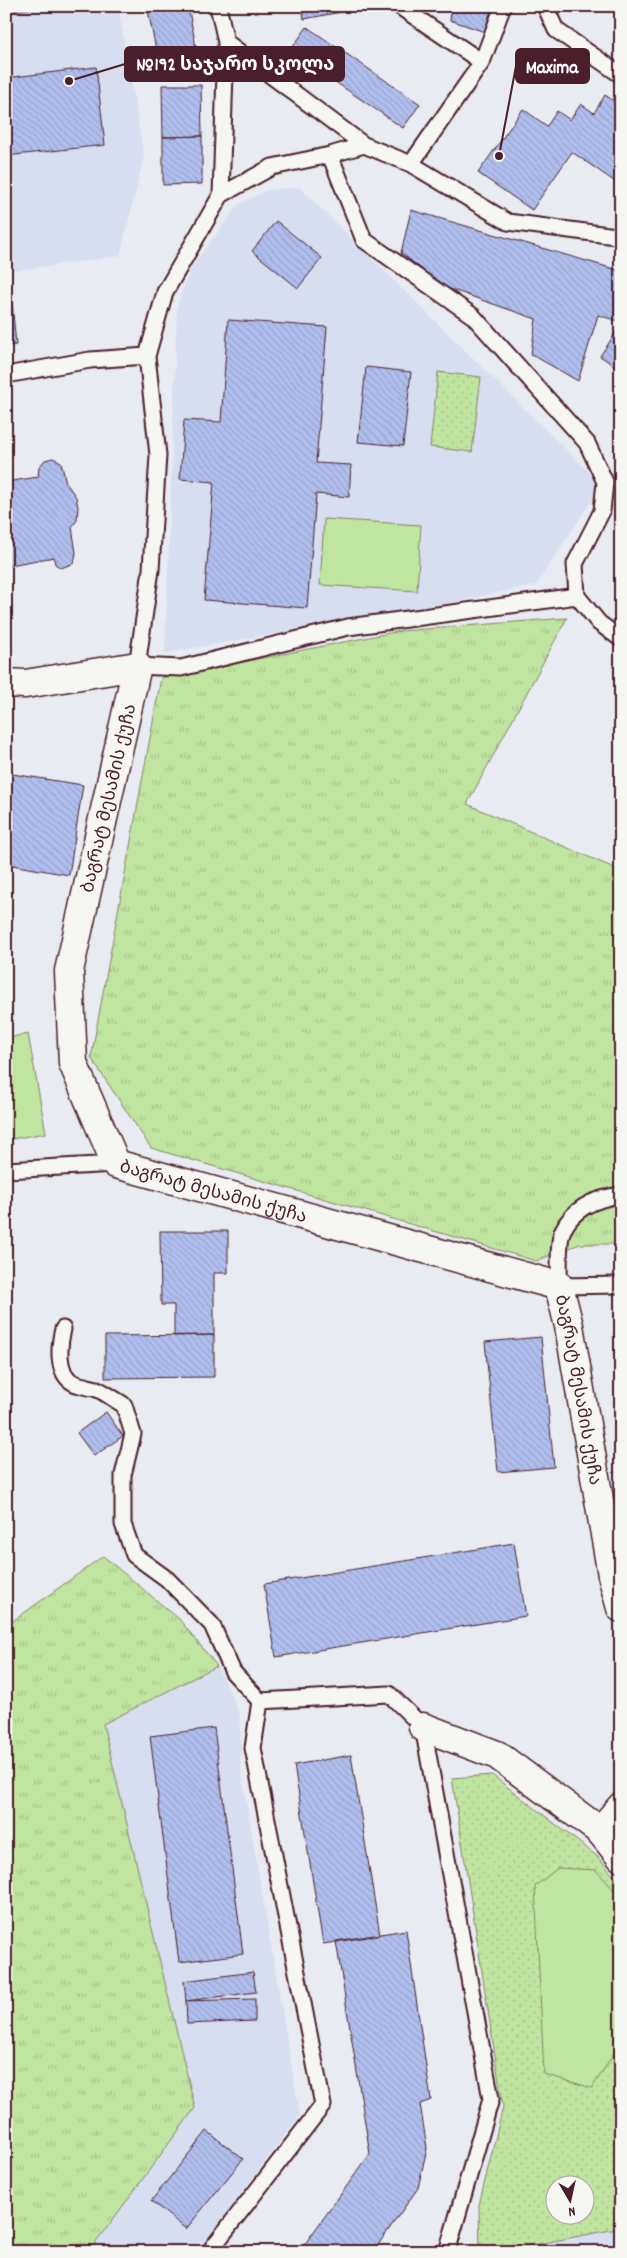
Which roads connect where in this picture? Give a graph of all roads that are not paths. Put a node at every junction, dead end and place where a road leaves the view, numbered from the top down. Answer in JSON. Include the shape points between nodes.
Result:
{"nodes":[{"id":1,"x":218,"y":6,"type":"edge"},
{"id":2,"x":399,"y":6,"type":"edge"},
{"id":3,"x":503,"y":6,"type":"edge"},
{"id":4,"x":545,"y":6,"type":"edge"},
{"id":5,"x":226,"y":42,"type":"junction"},
{"id":6,"x":482,"y":62,"type":"junction"},
{"id":7,"x":621,"y":74,"type":"edge"},
{"id":8,"x":364,"y":145,"type":"junction"},
{"id":9,"x":330,"y":155,"type":"junction"},
{"id":10,"x":411,"y":164,"type":"junction"},
{"id":11,"x":221,"y":195,"type":"junction"},
{"id":12,"x":621,"y":239,"type":"edge"},
{"id":13,"x":147,"y":356,"type":"junction"},
{"id":14,"x":6,"y":375,"type":"edge"},
{"id":15,"x":621,"y":480,"type":"edge"},
{"id":16,"x":605,"y":482,"type":"junction"},
{"id":17,"x":577,"y":596,"type":"junction"},
{"id":18,"x":621,"y":639,"type":"edge"},
{"id":19,"x":137,"y":666,"type":"junction"},
{"id":20,"x":6,"y":684,"type":"edge"},
{"id":21,"x":116,"y":1164,"type":"junction"},
{"id":22,"x":6,"y":1170,"type":"edge"},
{"id":23,"x":621,"y":1195,"type":"edge"},
{"id":24,"x":621,"y":1285,"type":"edge"},
{"id":25,"x":559,"y":1286,"type":"junction"},
{"id":26,"x":62,"y":1329,"type":"dead end"},
{"id":27,"x":621,"y":1608,"type":"edge"},
{"id":28,"x":260,"y":1701,"type":"junction"},
{"id":29,"x":423,"y":1727,"type":"junction"},
{"id":30,"x":621,"y":1807,"type":"edge"},
{"id":31,"x":600,"y":1831,"type":"junction"},
{"id":32,"x":621,"y":1857,"type":"edge"},
{"id":33,"x":208,"y":2252,"type":"edge"},
{"id":34,"x":447,"y":2252,"type":"edge"}],
"edges":[{"from":1,"to":5,"type":"lane"},
{"from":2,"to":6,"type":"lane"},
{"from":3,"to":6,"type":"lane"},
{"from":4,"to":7,"type":"lane","via":[[556,30]]},
{"from":5,"to":8,"type":"lane"},
{"from":5,"to":11,"type":"lane"},
{"from":6,"to":10,"type":"lane"},
{"from":8,"to":9,"type":"lane"},
{"from":8,"to":10,"type":"lane"},
{"from":9,"to":11,"type":"lane","via":[[272,167]]},
{"from":9,"to":16,"type":"lane","via":[[364,240],[473,316],[587,444]]},
{"from":10,"to":12,"type":"lane","via":[[508,222]]},
{"from":11,"to":13,"type":"lane","via":[[165,292]]},
{"from":13,"to":14,"type":"lane","via":[[90,360]]},
{"from":13,"to":19,"type":"lane","via":[[158,455],[151,570]]},
{"from":15,"to":16,"type":"lane"},
{"from":16,"to":17,"type":"lane","via":[[602,511],[576,564]]},
{"from":17,"to":18,"type":"lane","via":[[599,623]]},
{"from":17,"to":19,"type":"lane","via":[[348,627],[181,668]]},
{"from":19,"to":20,"type":"street","via":[[25,684]]},
{"from":19,"to":21,"type":"street","name":"ბაგრატ მესამის ქუჩა","via":[[69,971],[73,1063]]},
{"from":21,"to":22,"type":"lane"},
{"from":21,"to":25,"type":"street","name":"ბაგრატ მესამის ქუჩა"},
{"from":23,"to":25,"type":"lane","via":[[601,1197],[580,1209],[562,1231]]},
{"from":24,"to":25,"type":"lane"},
{"from":25,"to":27,"type":"street","name":"ბაგრატ მესამის ქუჩა","via":[[569,1326],[612,1575]]},
{"from":26,"to":28,"type":"lane","via":[[59,1343],[64,1371],[73,1382],[99,1390],[124,1405],[133,1434],[123,1475],[123,1524],[134,1555],[167,1579],[212,1625],[233,1672]]},
{"from":28,"to":29,"type":"lane","via":[[389,1694]]},
{"from":28,"to":33,"type":"lane","via":[[253,1748],[323,2105]]},
{"from":29,"to":31,"type":"street","via":[[497,1755]]},
{"from":29,"to":34,"type":"lane","via":[[491,2099]]},
{"from":30,"to":31,"type":"street"},
{"from":31,"to":32,"type":"street"}]}
